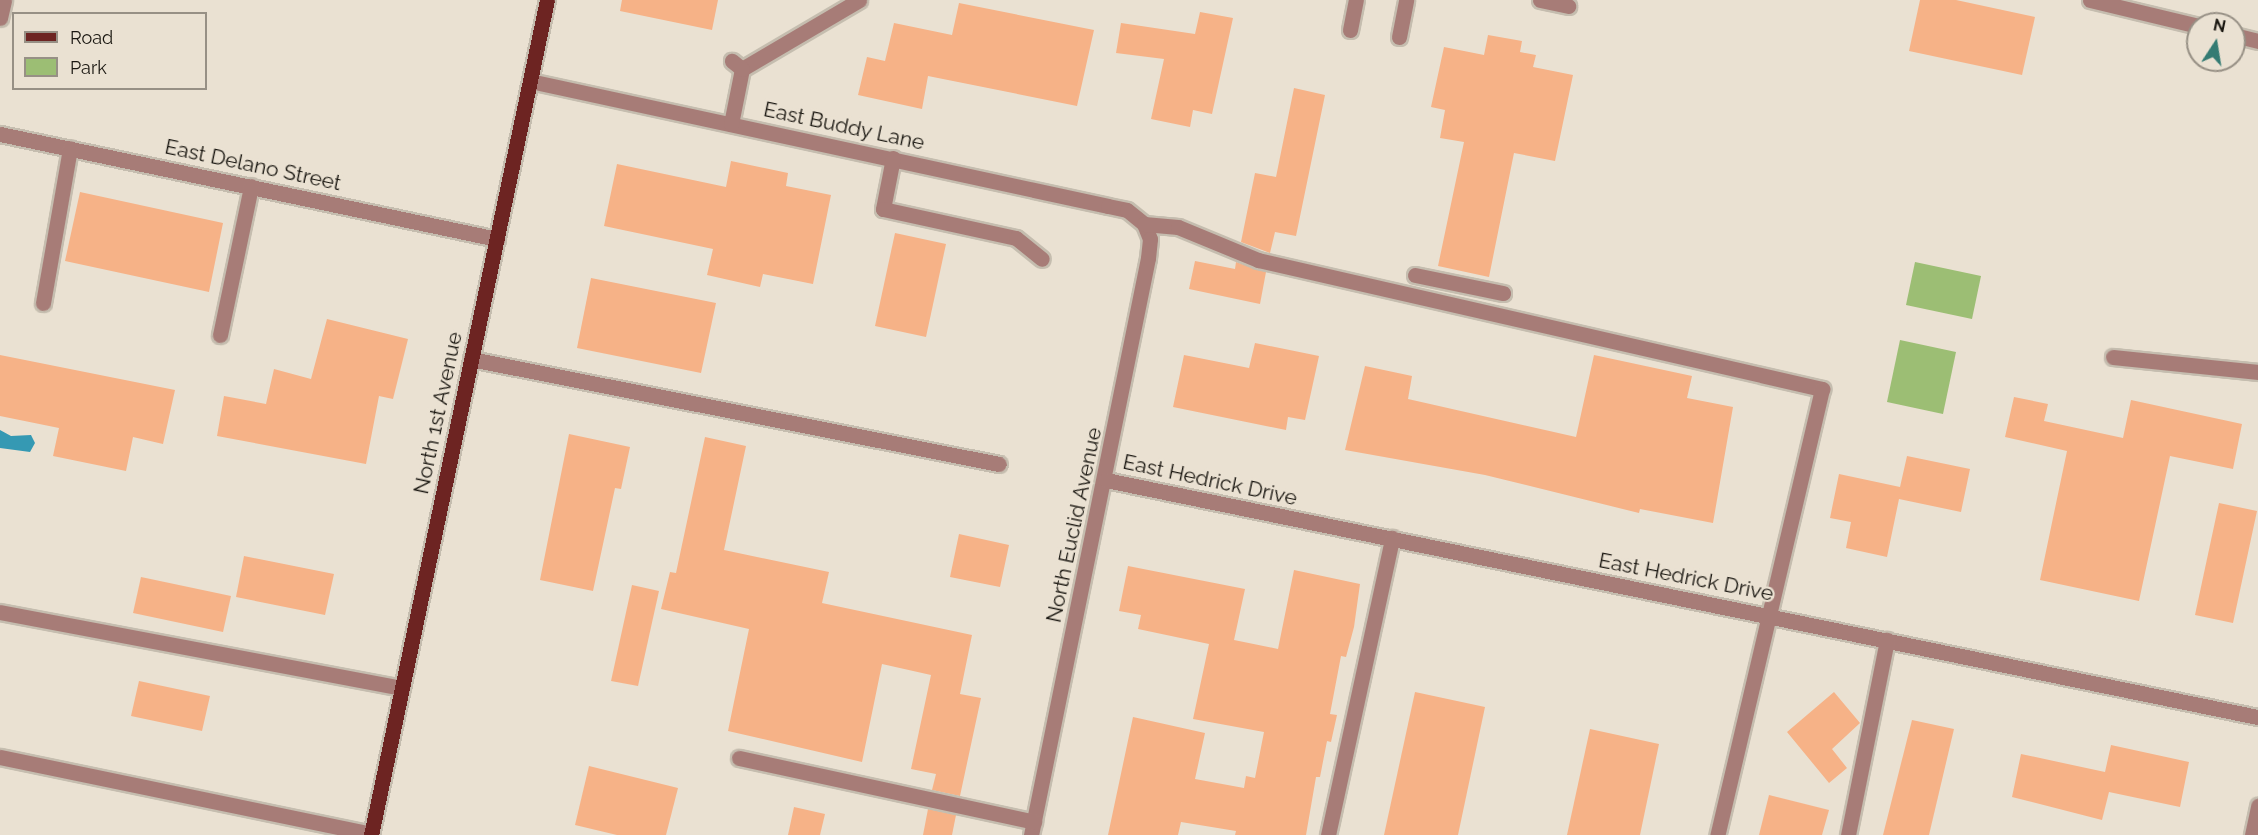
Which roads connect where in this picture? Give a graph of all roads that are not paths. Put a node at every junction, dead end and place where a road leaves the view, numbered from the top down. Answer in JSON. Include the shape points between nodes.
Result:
{"nodes":[{"id":1,"x":4,"y":0,"type":"edge"},
{"id":2,"x":547,"y":0,"type":"edge"},
{"id":3,"x":859,"y":0,"type":"edge"},
{"id":4,"x":1356,"y":0,"type":"edge"},
{"id":5,"x":1406,"y":0,"type":"edge"},
{"id":6,"x":1540,"y":0,"type":"edge"},
{"id":7,"x":2090,"y":0,"type":"edge"},
{"id":8,"x":1568,"y":6,"type":"dead end"},
{"id":9,"x":2149,"y":6,"type":"edge"},
{"id":10,"x":0,"y":18,"type":"edge"},
{"id":11,"x":2186,"y":21,"type":"edge"},
{"id":12,"x":1350,"y":30,"type":"dead end"},
{"id":13,"x":1399,"y":37,"type":"dead end"},
{"id":14,"x":530,"y":81,"type":"junction"},
{"id":15,"x":731,"y":124,"type":"junction"},
{"id":16,"x":0,"y":134,"type":"edge"},
{"id":17,"x":70,"y":148,"type":"junction"},
{"id":18,"x":893,"y":158,"type":"junction"},
{"id":19,"x":251,"y":186,"type":"junction"},
{"id":20,"x":1144,"y":224,"type":"junction"},
{"id":21,"x":498,"y":239,"type":"junction"},
{"id":22,"x":1042,"y":259,"type":"dead end"},
{"id":23,"x":1415,"y":275,"type":"dead end"},
{"id":24,"x":1503,"y":293,"type":"dead end"},
{"id":25,"x":43,"y":303,"type":"dead end"},
{"id":26,"x":220,"y":335,"type":"dead end"},
{"id":27,"x":2113,"y":357,"type":"dead end"},
{"id":28,"x":471,"y":359,"type":"junction"},
{"id":29,"x":2258,"y":372,"type":"edge"},
{"id":30,"x":999,"y":464,"type":"dead end"},
{"id":31,"x":1106,"y":480,"type":"junction"},
{"id":32,"x":1392,"y":538,"type":"junction"},
{"id":33,"x":0,"y":612,"type":"edge"},
{"id":34,"x":1768,"y":615,"type":"junction"},
{"id":35,"x":1887,"y":639,"type":"junction"},
{"id":36,"x":402,"y":688,"type":"junction"},
{"id":37,"x":2258,"y":717,"type":"edge"},
{"id":38,"x":0,"y":757,"type":"edge"},
{"id":39,"x":739,"y":758,"type":"dead end"},
{"id":40,"x":2258,"y":806,"type":"edge"},
{"id":41,"x":1033,"y":829,"type":"edge"},
{"id":42,"x":371,"y":835,"type":"edge"},
{"id":43,"x":1328,"y":835,"type":"edge"},
{"id":44,"x":1717,"y":835,"type":"edge"},
{"id":45,"x":1848,"y":835,"type":"edge"},
{"id":46,"x":2252,"y":835,"type":"edge"}],
"edges":[{"from":1,"to":10,"type":"street"},
{"from":2,"to":14,"type":"main road","name":"North 1st Avenue"},
{"from":3,"to":15,"type":"street","via":[[737,65]]},
{"from":4,"to":12,"type":"street"},
{"from":5,"to":13,"type":"street"},
{"from":6,"to":8,"type":"street"},
{"from":7,"to":9,"type":"street"},
{"from":9,"to":11,"type":"street"},
{"from":14,"to":15,"type":"street","name":"East Buddy Lane"},
{"from":14,"to":21,"type":"main road","name":"North 1st Avenue"},
{"from":15,"to":18,"type":"street","name":"East Buddy Lane"},
{"from":16,"to":17,"type":"street","name":"East Delano Street"},
{"from":17,"to":19,"type":"street","name":"East Delano Street"},
{"from":17,"to":25,"type":"street"},
{"from":18,"to":20,"type":"street","name":"East Buddy Lane","via":[[1127,210]]},
{"from":18,"to":22,"type":"street","via":[[883,209],[1016,238]]},
{"from":19,"to":21,"type":"street","name":"East Delano Street"},
{"from":19,"to":26,"type":"street"},
{"from":20,"to":31,"type":"street","name":"North Euclid Avenue","via":[[1150,239],[1148,258]]},
{"from":20,"to":34,"type":"street","via":[[1178,226],[1258,260],[1822,389]]},
{"from":21,"to":28,"type":"main road","name":"North 1st Avenue"},
{"from":23,"to":24,"type":"street"},
{"from":27,"to":29,"type":"street"},
{"from":28,"to":30,"type":"street"},
{"from":28,"to":36,"type":"main road","name":"North 1st Avenue"},
{"from":31,"to":32,"type":"street","name":"East Hedrick Drive"},
{"from":31,"to":41,"type":"street","name":"North Euclid Avenue"},
{"from":32,"to":34,"type":"street","name":"East Hedrick Drive"},
{"from":32,"to":43,"type":"street"},
{"from":33,"to":36,"type":"street"},
{"from":34,"to":35,"type":"street","name":"East Hedrick Drive"},
{"from":34,"to":44,"type":"street"},
{"from":35,"to":37,"type":"street","name":"East Hedrick Drive"},
{"from":35,"to":45,"type":"street"},
{"from":36,"to":42,"type":"main road","name":"North 1st Avenue"},
{"from":38,"to":42,"type":"street"},
{"from":39,"to":41,"type":"street"},
{"from":40,"to":46,"type":"street"}]}
